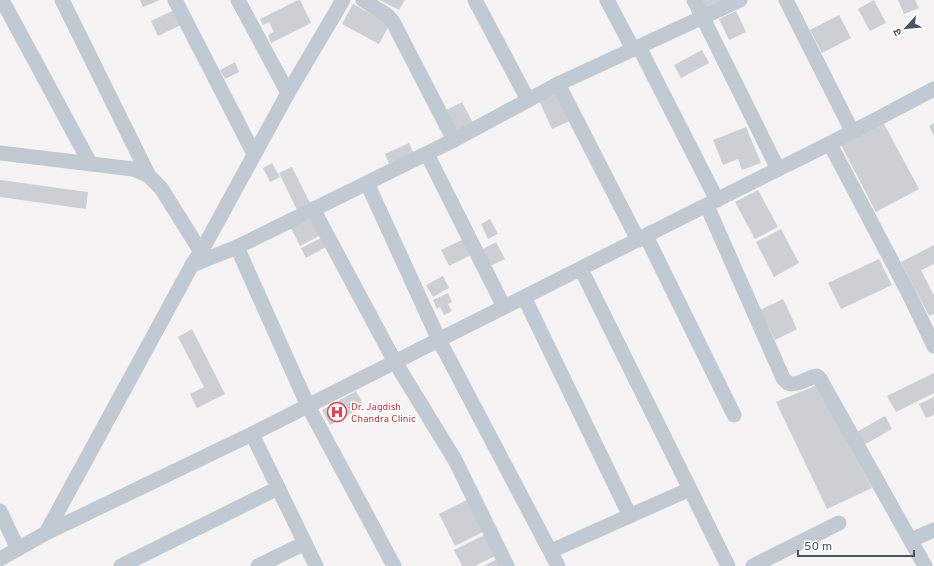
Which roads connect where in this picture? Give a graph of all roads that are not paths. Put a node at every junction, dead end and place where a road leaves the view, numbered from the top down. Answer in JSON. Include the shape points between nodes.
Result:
{"nodes":[{"id":1,"x":2,"y":0,"type":"edge"},
{"id":2,"x":62,"y":0,"type":"edge"},
{"id":3,"x":175,"y":0,"type":"edge"},
{"id":4,"x":238,"y":0,"type":"edge"},
{"id":5,"x":343,"y":0,"type":"edge"},
{"id":6,"x":363,"y":0,"type":"edge"},
{"id":7,"x":475,"y":0,"type":"edge"},
{"id":8,"x":607,"y":0,"type":"edge"},
{"id":9,"x":694,"y":0,"type":"edge"},
{"id":10,"x":740,"y":0,"type":"edge"},
{"id":11,"x":786,"y":0,"type":"edge"},
{"id":12,"x":703,"y":17,"type":"junction"},
{"id":13,"x":636,"y":48,"type":"junction"},
{"id":14,"x":558,"y":84,"type":"junction"},
{"id":15,"x":934,"y":89,"type":"edge"},
{"id":16,"x":288,"y":93,"type":"junction"},
{"id":17,"x":528,"y":100,"type":"junction"},
{"id":18,"x":852,"y":131,"type":"junction"},
{"id":19,"x":454,"y":140,"type":"junction"},
{"id":20,"x":830,"y":144,"type":"junction"},
{"id":21,"x":0,"y":153,"type":"edge"},
{"id":22,"x":254,"y":154,"type":"junction"},
{"id":23,"x":427,"y":154,"type":"junction"},
{"id":24,"x":90,"y":163,"type":"junction"},
{"id":25,"x":778,"y":169,"type":"junction"},
{"id":26,"x":148,"y":176,"type":"junction"},
{"id":27,"x":367,"y":183,"type":"junction"},
{"id":28,"x":712,"y":203,"type":"junction"},
{"id":29,"x":313,"y":209,"type":"junction"},
{"id":30,"x":642,"y":238,"type":"junction"},
{"id":31,"x":237,"y":247,"type":"junction"},
{"id":32,"x":201,"y":252,"type":"junction"},
{"id":33,"x":192,"y":265,"type":"junction"},
{"id":34,"x":581,"y":269,"type":"junction"},
{"id":35,"x":524,"y":297,"type":"junction"},
{"id":36,"x":504,"y":307,"type":"junction"},
{"id":37,"x":439,"y":340,"type":"junction"},
{"id":38,"x":934,"y":346,"type":"edge"},
{"id":39,"x":395,"y":362,"type":"junction"},
{"id":40,"x":308,"y":406,"type":"junction"},
{"id":41,"x":734,"y":415,"type":"dead end"},
{"id":42,"x":252,"y":434,"type":"junction"},
{"id":43,"x":278,"y":488,"type":"junction"},
{"id":44,"x":690,"y":489,"type":"junction"},
{"id":45,"x":0,"y":511,"type":"edge"},
{"id":46,"x":630,"y":516,"type":"junction"},
{"id":47,"x":839,"y":523,"type":"dead end"},
{"id":48,"x":934,"y":530,"type":"edge"},
{"id":49,"x":46,"y":533,"type":"junction"},
{"id":50,"x":911,"y":540,"type":"junction"},
{"id":51,"x":305,"y":543,"type":"junction"},
{"id":52,"x":18,"y":549,"type":"junction"},
{"id":53,"x":551,"y":551,"type":"junction"},
{"id":54,"x":4,"y":561,"type":"edge"},
{"id":55,"x":122,"y":566,"type":"edge"},
{"id":56,"x":258,"y":566,"type":"edge"},
{"id":57,"x":316,"y":566,"type":"edge"},
{"id":58,"x":394,"y":566,"type":"edge"},
{"id":59,"x":507,"y":566,"type":"edge"},
{"id":60,"x":558,"y":566,"type":"edge"},
{"id":61,"x":728,"y":566,"type":"edge"},
{"id":62,"x":753,"y":566,"type":"edge"},
{"id":63,"x":925,"y":566,"type":"edge"}],
"edges":[{"from":1,"to":24,"type":"street"},
{"from":2,"to":26,"type":"street"},
{"from":3,"to":22,"type":"street"},
{"from":4,"to":16,"type":"street"},
{"from":5,"to":16,"type":"street"},
{"from":6,"to":19,"type":"street","via":[[387,15],[393,22]]},
{"from":7,"to":17,"type":"street"},
{"from":8,"to":13,"type":"street"},
{"from":9,"to":12,"type":"street"},
{"from":10,"to":12,"type":"street"},
{"from":11,"to":18,"type":"street"},
{"from":12,"to":13,"type":"street"},
{"from":12,"to":25,"type":"street"},
{"from":13,"to":14,"type":"street"},
{"from":13,"to":28,"type":"street"},
{"from":14,"to":17,"type":"street"},
{"from":14,"to":30,"type":"street"},
{"from":15,"to":18,"type":"street"},
{"from":16,"to":22,"type":"street"},
{"from":17,"to":19,"type":"street"},
{"from":18,"to":20,"type":"street"},
{"from":19,"to":23,"type":"street"},
{"from":20,"to":25,"type":"street"},
{"from":20,"to":38,"type":"street"},
{"from":21,"to":24,"type":"street"},
{"from":22,"to":32,"type":"street"},
{"from":23,"to":27,"type":"street"},
{"from":23,"to":36,"type":"street"},
{"from":24,"to":26,"type":"street","via":[[134,169]]},
{"from":25,"to":28,"type":"street"},
{"from":26,"to":32,"type":"street","via":[[161,188]]},
{"from":27,"to":29,"type":"street"},
{"from":27,"to":37,"type":"street"},
{"from":28,"to":30,"type":"street"},
{"from":28,"to":50,"type":"street","via":[[783,378],[787,383],[794,384],[812,376],[820,379]]},
{"from":29,"to":31,"type":"street"},
{"from":29,"to":39,"type":"street"},
{"from":30,"to":34,"type":"street"},
{"from":30,"to":41,"type":"street"},
{"from":31,"to":33,"type":"street"},
{"from":31,"to":40,"type":"street"},
{"from":32,"to":33,"type":"street"},
{"from":33,"to":49,"type":"street"},
{"from":34,"to":35,"type":"street"},
{"from":34,"to":44,"type":"street"},
{"from":35,"to":36,"type":"street"},
{"from":35,"to":46,"type":"street"},
{"from":36,"to":37,"type":"street"},
{"from":37,"to":39,"type":"street"},
{"from":37,"to":53,"type":"street"},
{"from":39,"to":40,"type":"street"},
{"from":39,"to":59,"type":"street","via":[[455,460]]},
{"from":40,"to":42,"type":"street"},
{"from":40,"to":58,"type":"street"},
{"from":42,"to":43,"type":"street"},
{"from":42,"to":49,"type":"street"},
{"from":43,"to":51,"type":"street"},
{"from":43,"to":55,"type":"street"},
{"from":44,"to":46,"type":"street"},
{"from":44,"to":61,"type":"street"},
{"from":45,"to":52,"type":"street"},
{"from":46,"to":53,"type":"street"},
{"from":47,"to":62,"type":"street"},
{"from":48,"to":50,"type":"street"},
{"from":49,"to":52,"type":"street"},
{"from":50,"to":63,"type":"street"},
{"from":51,"to":56,"type":"street"},
{"from":51,"to":57,"type":"street"},
{"from":52,"to":54,"type":"street"},
{"from":53,"to":60,"type":"street"}]}
